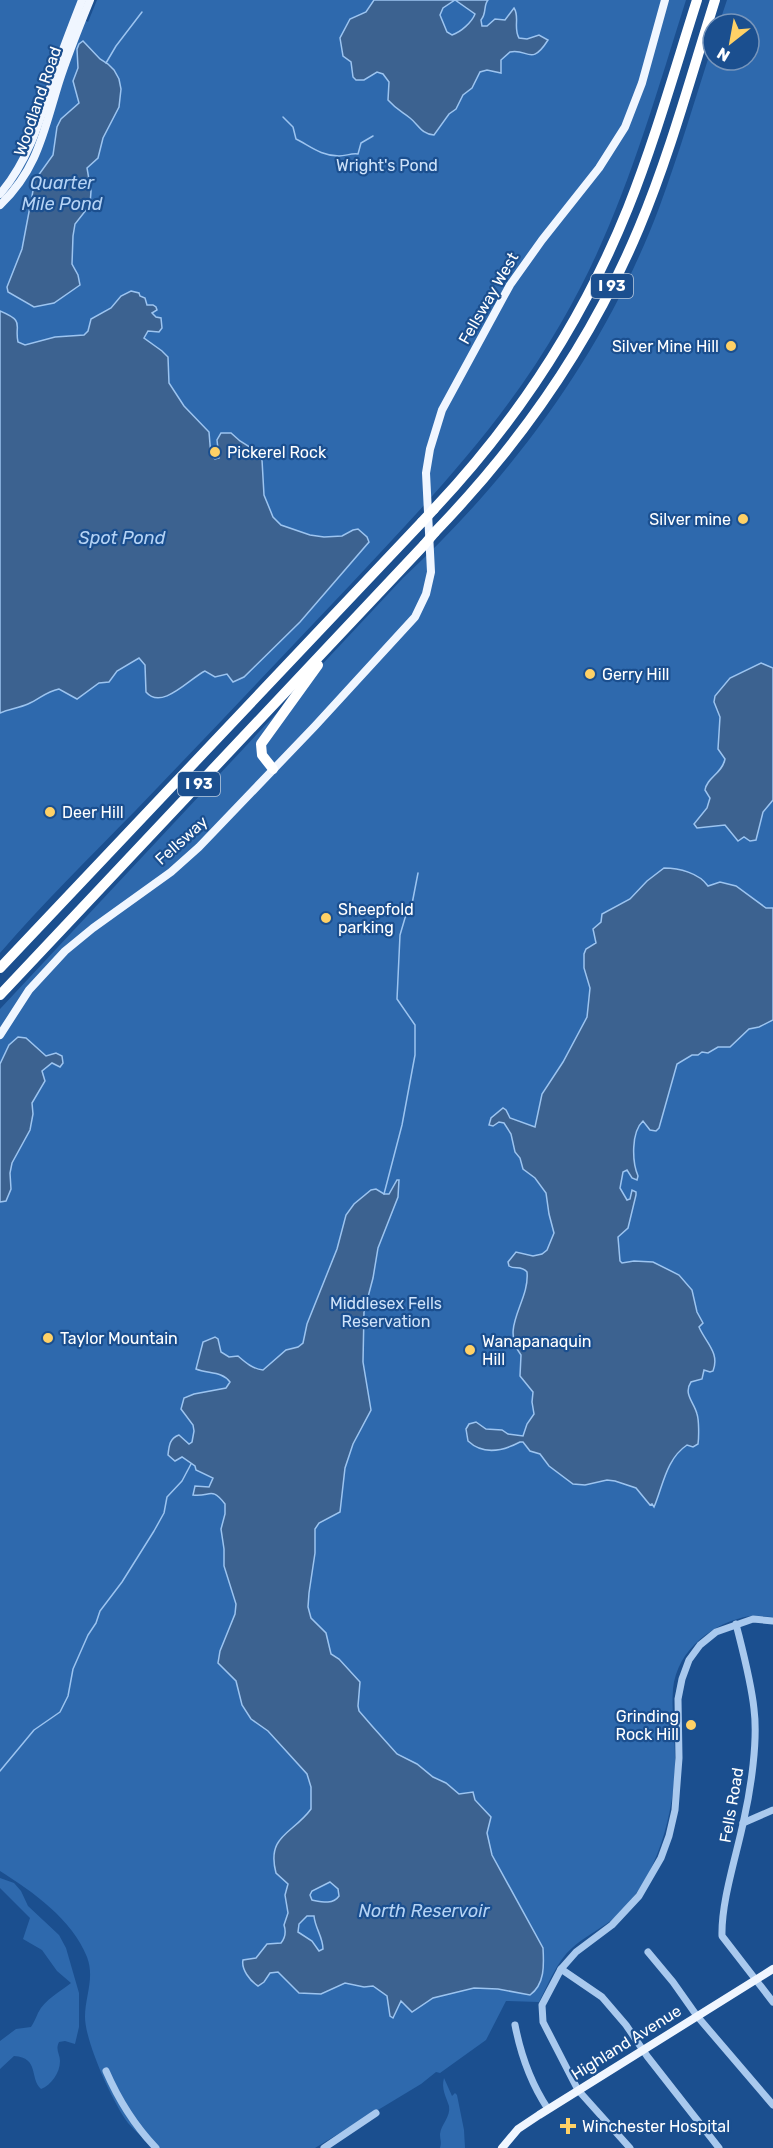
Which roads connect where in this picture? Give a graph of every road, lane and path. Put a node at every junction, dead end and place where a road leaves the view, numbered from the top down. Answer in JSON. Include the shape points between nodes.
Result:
{"nodes":[{"id":1,"x":82,"y":0,"type":"edge"},
{"id":2,"x":90,"y":0,"type":"edge"},
{"id":3,"x":665,"y":0,"type":"edge"},
{"id":4,"x":697,"y":0,"type":"edge"},
{"id":5,"x":715,"y":0,"type":"edge"},
{"id":6,"x":74,"y":31,"type":"junction"},
{"id":7,"x":0,"y":194,"type":"edge"},
{"id":8,"x":0,"y":206,"type":"edge"},
{"id":9,"x":422,"y":603,"type":"joint"},
{"id":10,"x":334,"y":640,"type":"junction"},
{"id":11,"x":273,"y":770,"type":"junction"},
{"id":12,"x":0,"y":968,"type":"edge"},
{"id":13,"x":0,"y":995,"type":"edge"},
{"id":14,"x":0,"y":1035,"type":"edge"},
{"id":15,"x":773,"y":1621,"type":"edge"},
{"id":16,"x":735,"y":1624,"type":"junction"},
{"id":17,"x":773,"y":1810,"type":"edge"},
{"id":18,"x":743,"y":1823,"type":"junction"},
{"id":19,"x":648,"y":1953,"type":"dead end"},
{"id":20,"x":561,"y":1969,"type":"junction"},
{"id":21,"x":773,"y":1969,"type":"edge"},
{"id":22,"x":756,"y":1980,"type":"junction"},
{"id":23,"x":773,"y":2002,"type":"edge"},
{"id":24,"x":697,"y":2016,"type":"junction"},
{"id":25,"x":515,"y":2025,"type":"dead end"},
{"id":26,"x":643,"y":2050,"type":"junction"},
{"id":27,"x":106,"y":2071,"type":"dead end"},
{"id":28,"x":578,"y":2090,"type":"junction"},
{"id":29,"x":773,"y":2106,"type":"edge"},
{"id":30,"x":548,"y":2109,"type":"junction"},
{"id":31,"x":376,"y":2113,"type":"dead end"},
{"id":32,"x":329,"y":2147,"type":"edge"},
{"id":33,"x":156,"y":2148,"type":"edge"},
{"id":34,"x":501,"y":2148,"type":"edge"},
{"id":35,"x":630,"y":2148,"type":"edge"},
{"id":36,"x":719,"y":2148,"type":"edge"}],
"edges":[{"from":1,"to":6,"type":"main road","name":"Woodland Road"},
{"from":2,"to":6,"type":"main road","name":"Woodland Road"},
{"from":3,"to":9,"type":"main road","name":"Fellsway West","via":[[625,127],[599,168],[510,285],[442,410],[426,473],[431,567]]},
{"from":4,"to":12,"type":"highway","number":"I 93","bridge":true,"via":[[640,176],[616,236],[596,280],[529,392],[491,443],[422,522]]},
{"from":5,"to":10,"type":"highway","number":"I 93","bridge":true,"via":[[633,243],[567,367],[484,479]]},
{"from":6,"to":7,"type":"main road","name":"Woodland Road","via":[[34,136],[20,166]]},
{"from":6,"to":8,"type":"main road","name":"Woodland Road","via":[[40,147],[20,184]]},
{"from":9,"to":11,"type":"main road","name":"Fellsway","via":[[405,629]]},
{"from":10,"to":11,"type":"highway","via":[[261,744],[262,754]]},
{"from":10,"to":13,"type":"highway","number":"I 93"},
{"from":11,"to":14,"type":"main road","name":"Fellsway","via":[[183,862],[65,951],[29,990]]},
{"from":15,"to":16,"type":"street","via":[[753,1619]]},
{"from":16,"to":18,"type":"street","name":"Fells Road","via":[[754,1710],[752,1767]]},
{"from":16,"to":20,"type":"street","via":[[700,1645],[682,1678],[675,1810],[652,1876],[612,1925],[576,1952]]},
{"from":17,"to":18,"type":"street"},
{"from":18,"to":22,"type":"street","name":"Fells Road","via":[[722,1936]]},
{"from":19,"to":24,"type":"street"},
{"from":20,"to":26,"type":"street","via":[[602,1997]]},
{"from":20,"to":28,"type":"street","via":[[541,2010],[543,2022]]},
{"from":21,"to":22,"type":"main road","name":"Highland Avenue"},
{"from":22,"to":23,"type":"street","name":"Fells Road"},
{"from":22,"to":24,"type":"main road","name":"Highland Avenue"},
{"from":24,"to":26,"type":"main road","name":"Highland Avenue"},
{"from":24,"to":29,"type":"street"},
{"from":25,"to":30,"type":"street","via":[[526,2068]]},
{"from":26,"to":28,"type":"main road","name":"Highland Avenue"},
{"from":26,"to":36,"type":"street"},
{"from":27,"to":33,"type":"street","via":[[123,2108]]},
{"from":28,"to":30,"type":"main road","name":"Highland Avenue"},
{"from":28,"to":35,"type":"street"},
{"from":30,"to":34,"type":"main road","name":"Highland Avenue","via":[[518,2129]]},
{"from":31,"to":32,"type":"street"}]}
